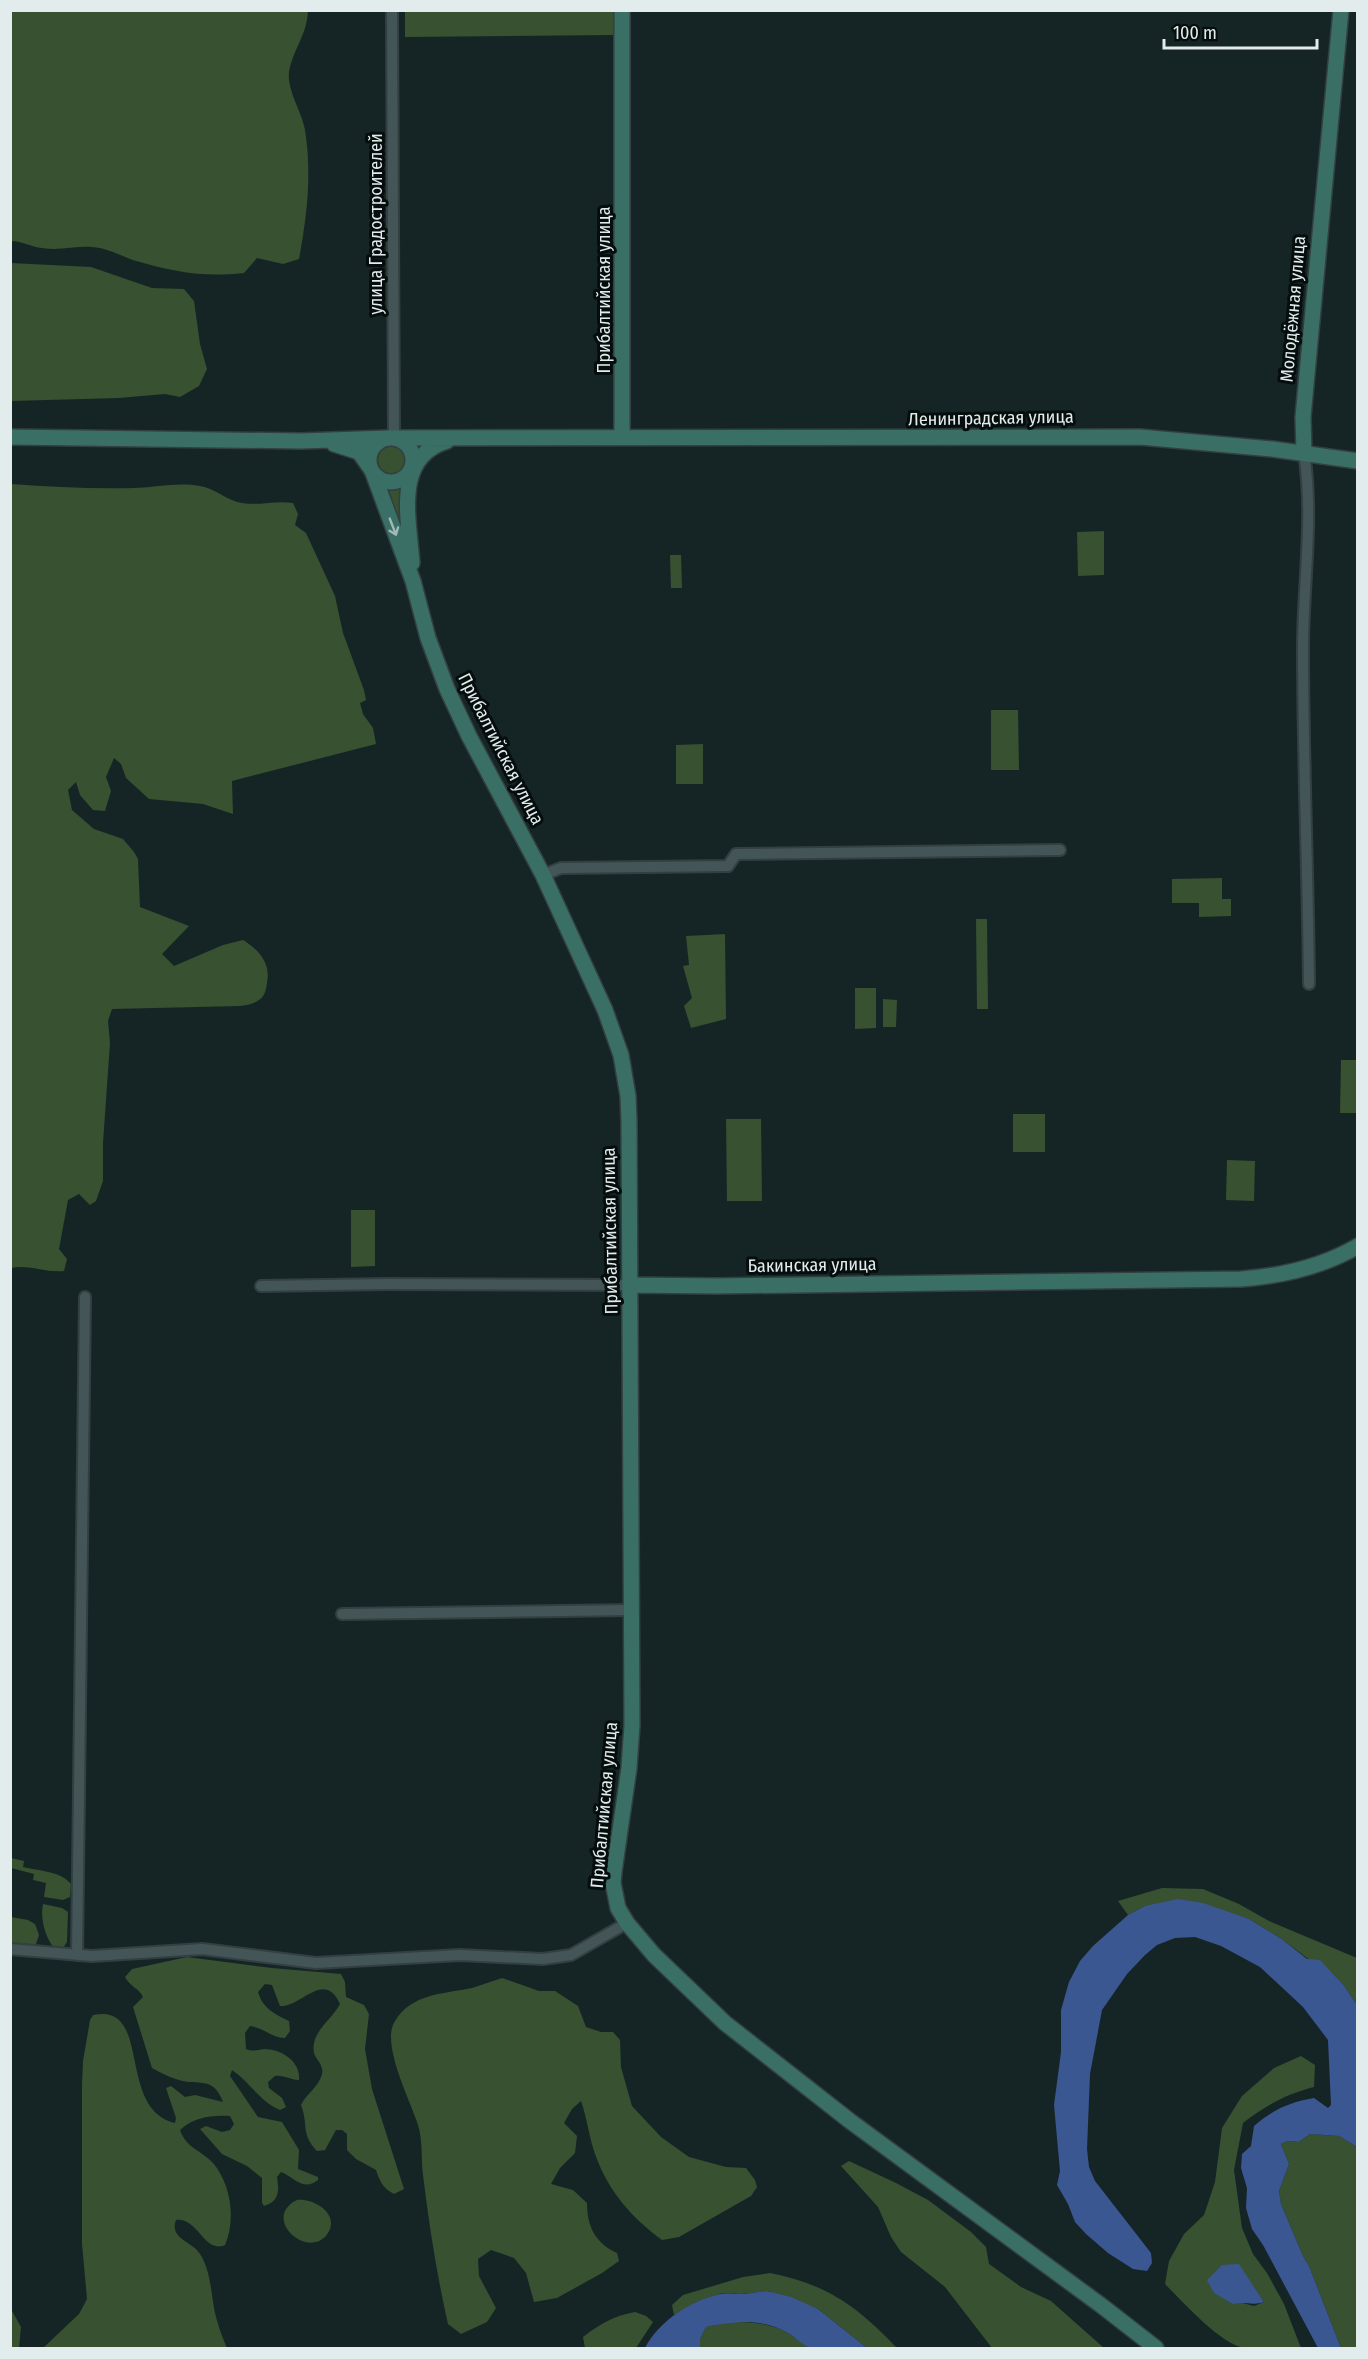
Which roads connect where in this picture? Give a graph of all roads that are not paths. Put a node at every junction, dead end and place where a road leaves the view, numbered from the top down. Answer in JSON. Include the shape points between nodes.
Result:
{"nodes":[{"id":1,"x":392,"y":10,"type":"edge"},
{"id":2,"x":622,"y":10,"type":"edge"},
{"id":3,"x":1341,"y":10,"type":"edge"},
{"id":4,"x":10,"y":437,"type":"edge"},
{"id":5,"x":622,"y":437,"type":"junction"},
{"id":6,"x":392,"y":438,"type":"junction"},
{"id":7,"x":453,"y":438,"type":"junction"},
{"id":8,"x":301,"y":441,"type":"junction"},
{"id":9,"x":1304,"y":453,"type":"junction"},
{"id":10,"x":1358,"y":461,"type":"edge"},
{"id":11,"x":411,"y":470,"type":"junction"},
{"id":12,"x":372,"y":471,"type":"junction"},
{"id":13,"x":408,"y":555,"type":"junction"},
{"id":14,"x":1060,"y":850,"type":"dead end"},
{"id":15,"x":543,"y":875,"type":"junction"},
{"id":16,"x":1309,"y":984,"type":"dead end"},
{"id":17,"x":1358,"y":1246,"type":"edge"},
{"id":18,"x":630,"y":1285,"type":"junction"},
{"id":19,"x":261,"y":1286,"type":"dead end"},
{"id":20,"x":85,"y":1297,"type":"dead end"},
{"id":21,"x":631,"y":1610,"type":"junction"},
{"id":22,"x":342,"y":1614,"type":"dead end"},
{"id":23,"x":627,"y":1923,"type":"junction"},
{"id":24,"x":10,"y":1949,"type":"edge"},
{"id":25,"x":77,"y":1956,"type":"junction"},
{"id":26,"x":1156,"y":2349,"type":"edge"}],
"edges":[{"from":1,"to":6,"type":"street","name":"улица Градостроителей"},
{"from":2,"to":5,"type":"street","name":"Прибалтийская улица"},
{"from":3,"to":9,"type":"street","name":"Молодёжная улица","via":[[1303,417]]},
{"from":4,"to":8,"type":"street"},
{"from":5,"to":7,"type":"street"},
{"from":5,"to":9,"type":"street","name":"Ленинградская улица","via":[[1140,437]]},
{"from":6,"to":7,"type":"street"},
{"from":6,"to":8,"type":"street"},
{"from":6,"to":11,"type":"street","via":[[404,442],[411,450]]},
{"from":6,"to":12,"type":"street","via":[[379,441],[372,449]]},
{"from":7,"to":11,"type":"street","via":[[425,450]]},
{"from":8,"to":12,"type":"street","via":[[354,449]]},
{"from":9,"to":10,"type":"street","name":"Ленинградская улица"},
{"from":9,"to":16,"type":"street","name":"Молодёжная улица","via":[[1307,495],[1303,733]]},
{"from":11,"to":12,"type":"street","via":[[403,479],[392,482],[381,480]]},
{"from":11,"to":13,"type":"street","name":"Прибалтийская улица"},
{"from":12,"to":13,"type":"street","name":"Прибалтийская улица","one_way":true},
{"from":13,"to":15,"type":"street","name":"Прибалтийская улица","via":[[428,638],[447,689]]},
{"from":14,"to":15,"type":"street","via":[[736,854],[728,866],[561,868]]},
{"from":15,"to":18,"type":"street","name":"Прибалтийская улица","via":[[605,1010],[621,1055],[628,1096]]},
{"from":17,"to":18,"type":"street","name":"Бакинская улица","via":[[1306,1268],[1241,1279]]},
{"from":18,"to":19,"type":"street","name":"Бакинская улица"},
{"from":18,"to":21,"type":"street","name":"Прибалтийская улица"},
{"from":20,"to":25,"type":"street"},
{"from":21,"to":22,"type":"street"},
{"from":21,"to":23,"type":"street","name":"Прибалтийская улица","via":[[631,1747],[613,1883],[618,1908]]},
{"from":23,"to":25,"type":"street","via":[[571,1954],[554,1958],[460,1955],[316,1963],[202,1949]]},
{"from":23,"to":26,"type":"street","name":"Прибалтийская улица","via":[[661,1962],[752,2046]]},
{"from":24,"to":25,"type":"street"}]}
